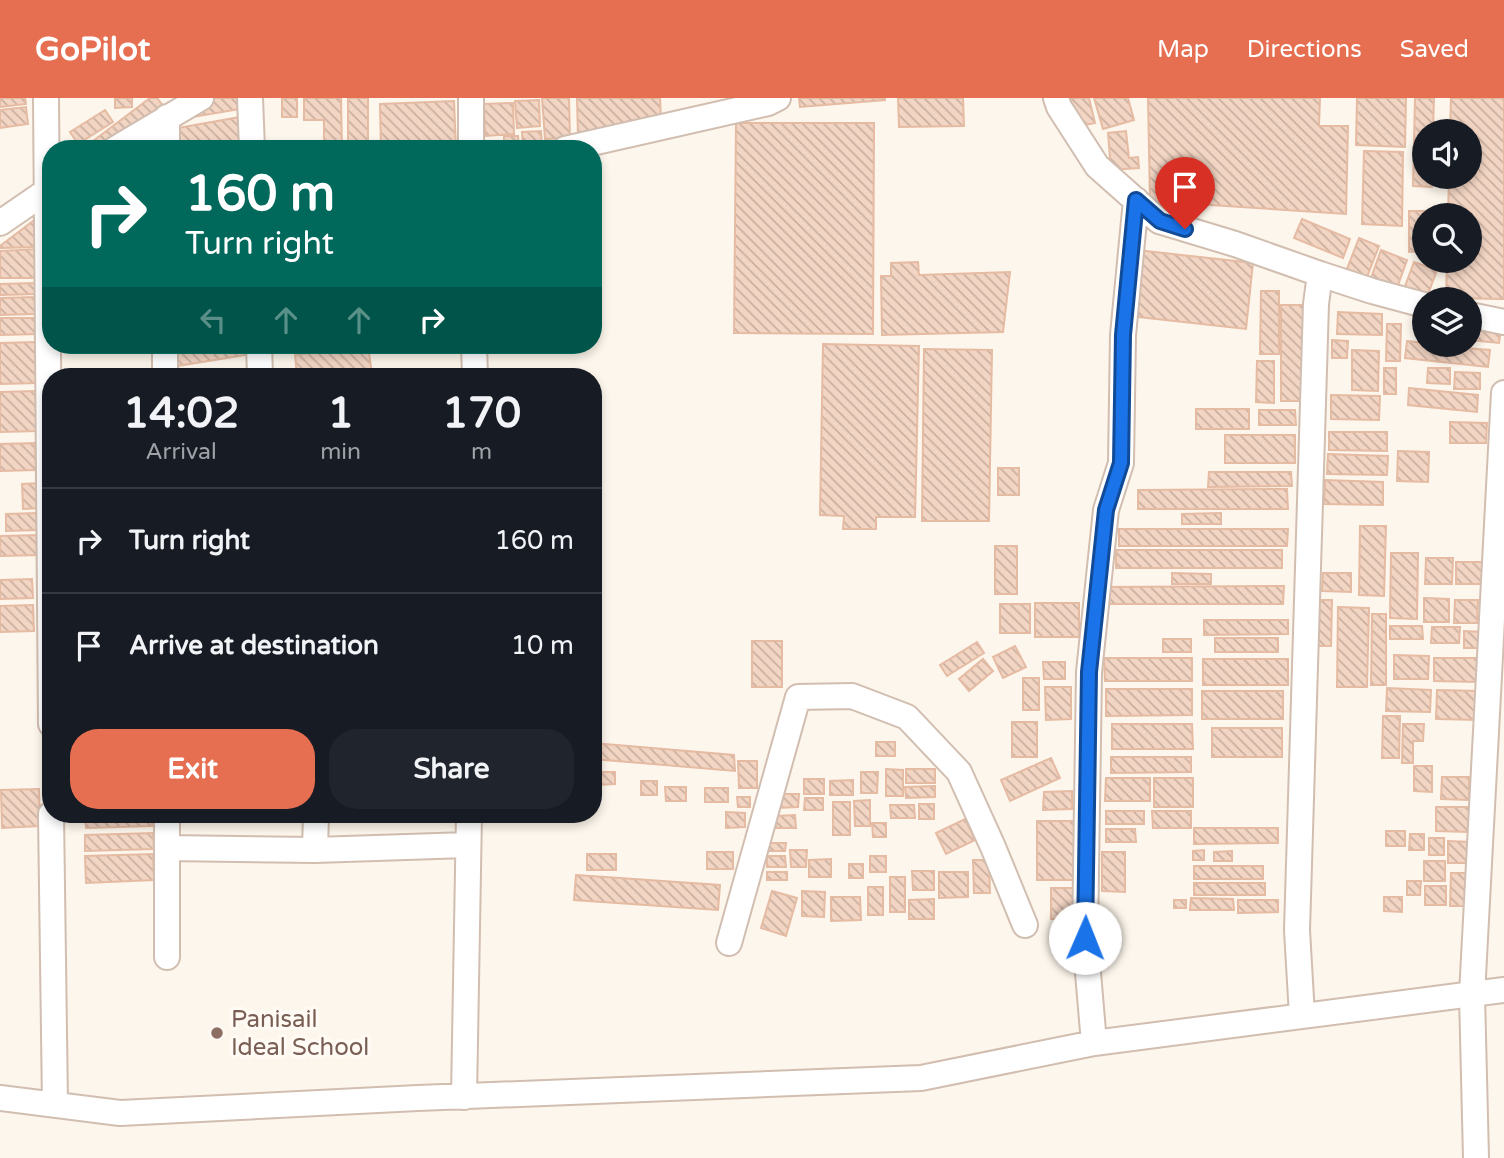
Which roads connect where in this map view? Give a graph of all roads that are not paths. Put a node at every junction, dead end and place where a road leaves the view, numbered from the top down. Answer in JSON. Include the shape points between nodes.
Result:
{"nodes":[{"id":1,"x":46,"y":98,"type":"edge"},
{"id":2,"x":201,"y":98,"type":"edge"},
{"id":3,"x":250,"y":98,"type":"edge"},
{"id":4,"x":471,"y":98,"type":"edge"},
{"id":5,"x":778,"y":98,"type":"edge"},
{"id":6,"x":1056,"y":98,"type":"edge"},
{"id":7,"x":167,"y":117,"type":"junction"},
{"id":8,"x":47,"y":140,"type":"edge"},
{"id":9,"x":130,"y":140,"type":"edge"},
{"id":10,"x":167,"y":140,"type":"edge"},
{"id":11,"x":252,"y":140,"type":"edge"},
{"id":12,"x":471,"y":140,"type":"edge"},
{"id":13,"x":602,"y":141,"type":"edge"},
{"id":14,"x":42,"y":194,"type":"edge"},
{"id":15,"x":1136,"y":200,"type":"junction"},
{"id":16,"x":0,"y":223,"type":"edge"},
{"id":17,"x":1320,"y":274,"type":"junction"},
{"id":18,"x":1412,"y":302,"type":"edge"},
{"id":19,"x":1482,"y":317,"type":"edge"},
{"id":20,"x":1504,"y":322,"type":"edge"},
{"id":21,"x":1504,"y":393,"type":"edge"},
{"id":22,"x":51,"y":823,"type":"edge"},
{"id":23,"x":167,"y":823,"type":"edge"},
{"id":24,"x":316,"y":823,"type":"edge"},
{"id":25,"x":468,"y":823,"type":"edge"},
{"id":26,"x":467,"y":845,"type":"junction"},
{"id":27,"x":167,"y":848,"type":"junction"},
{"id":28,"x":315,"y":849,"type":"junction"},
{"id":29,"x":1024,"y":925,"type":"dead end"},
{"id":30,"x":729,"y":943,"type":"dead end"},
{"id":31,"x":167,"y":957,"type":"dead end"},
{"id":32,"x":1504,"y":990,"type":"edge"},
{"id":33,"x":1472,"y":995,"type":"junction"},
{"id":34,"x":1302,"y":1016,"type":"junction"},
{"id":35,"x":1094,"y":1043,"type":"junction"},
{"id":36,"x":464,"y":1097,"type":"junction"},
{"id":37,"x":0,"y":1098,"type":"edge"},
{"id":38,"x":55,"y":1105,"type":"junction"},
{"id":39,"x":1476,"y":1158,"type":"edge"}],
"edges":[{"from":1,"to":8,"type":"street"},
{"from":2,"to":7,"type":"street"},
{"from":3,"to":11,"type":"street"},
{"from":4,"to":12,"type":"street"},
{"from":5,"to":13,"type":"street"},
{"from":6,"to":15,"type":"street","via":[[1097,166]]},
{"from":7,"to":9,"type":"street"},
{"from":7,"to":10,"type":"street"},
{"from":14,"to":16,"type":"street"},
{"from":15,"to":17,"type":"street","via":[[1160,221]]},
{"from":15,"to":35,"type":"street","via":[[1123,335],[1121,463],[1106,510],[1089,672],[1085,938]]},
{"from":17,"to":18,"type":"street"},
{"from":17,"to":34,"type":"street","via":[[1297,930]]},
{"from":19,"to":20,"type":"street"},
{"from":21,"to":33,"type":"street"},
{"from":22,"to":38,"type":"street"},
{"from":23,"to":27,"type":"street"},
{"from":24,"to":28,"type":"street"},
{"from":25,"to":26,"type":"street"},
{"from":26,"to":28,"type":"street"},
{"from":26,"to":36,"type":"street"},
{"from":27,"to":28,"type":"street"},
{"from":27,"to":31,"type":"street"},
{"from":29,"to":30,"type":"street","via":[[959,772],[907,718],[852,696],[798,697]]},
{"from":32,"to":33,"type":"street"},
{"from":33,"to":34,"type":"street"},
{"from":33,"to":39,"type":"street"},
{"from":34,"to":35,"type":"street"},
{"from":35,"to":36,"type":"street","via":[[921,1078]]},
{"from":36,"to":38,"type":"street","via":[[120,1113]]},
{"from":37,"to":38,"type":"street"}]}
